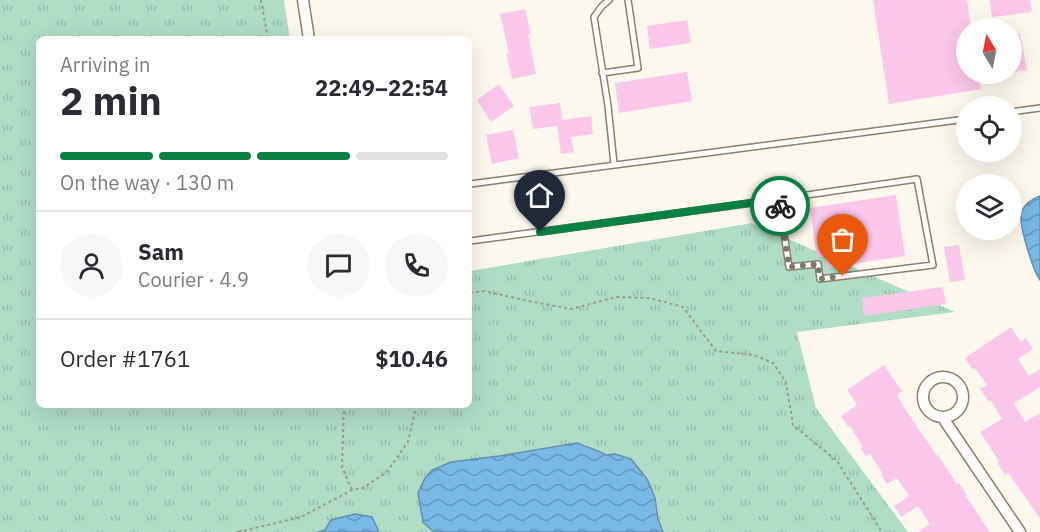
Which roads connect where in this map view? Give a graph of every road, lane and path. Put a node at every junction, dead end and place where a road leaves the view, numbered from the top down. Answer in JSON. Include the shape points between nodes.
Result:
{"nodes":[{"id":1,"x":261,"y":0,"type":"edge"},
{"id":2,"x":303,"y":0,"type":"edge"},
{"id":3,"x":609,"y":0,"type":"edge"},
{"id":4,"x":628,"y":0,"type":"edge"},
{"id":5,"x":267,"y":36,"type":"edge"},
{"id":6,"x":309,"y":36,"type":"edge"},
{"id":7,"x":602,"y":73,"type":"junction"},
{"id":8,"x":1040,"y":108,"type":"edge"},
{"id":9,"x":1022,"y":110,"type":"edge"},
{"id":10,"x":956,"y":120,"type":"edge"},
{"id":11,"x":614,"y":164,"type":"junction"},
{"id":12,"x":472,"y":184,"type":"edge"},
{"id":13,"x":779,"y":199,"type":"junction"},
{"id":14,"x":472,"y":241,"type":"edge"},
{"id":15,"x":472,"y":293,"type":"edge"},
{"id":16,"x":344,"y":408,"type":"edge"},
{"id":17,"x":416,"y":408,"type":"edge"},
{"id":18,"x":943,"y":418,"type":"dead end"},
{"id":19,"x":352,"y":490,"type":"junction"},
{"id":20,"x":238,"y":532,"type":"edge"},
{"id":21,"x":882,"y":532,"type":"edge"},
{"id":22,"x":1020,"y":532,"type":"edge"}],
"edges":[{"from":1,"to":5,"type":"path"},
{"from":2,"to":6,"type":"street"},
{"from":3,"to":7,"type":"lane","via":[[594,17]]},
{"from":4,"to":7,"type":"lane","via":[[638,68]]},
{"from":7,"to":11,"type":"lane"},
{"from":8,"to":9,"type":"lane"},
{"from":10,"to":11,"type":"lane"},
{"from":11,"to":12,"type":"lane"},
{"from":13,"to":13,"type":"lane","via":[[917,179],[933,265],[820,279],[818,264],[789,267]]},
{"from":13,"to":14,"type":"lane"},
{"from":15,"to":21,"type":"path","via":[[485,291],[571,309],[616,297],[650,298],[683,307],[716,351],[773,363],[786,382],[793,425],[837,461]]},
{"from":16,"to":19,"type":"path","via":[[342,467]]},
{"from":17,"to":19,"type":"path","via":[[408,442],[387,472],[363,488]]},
{"from":18,"to":22,"type":"street"},
{"from":19,"to":20,"type":"path","via":[[301,517]]}]}
